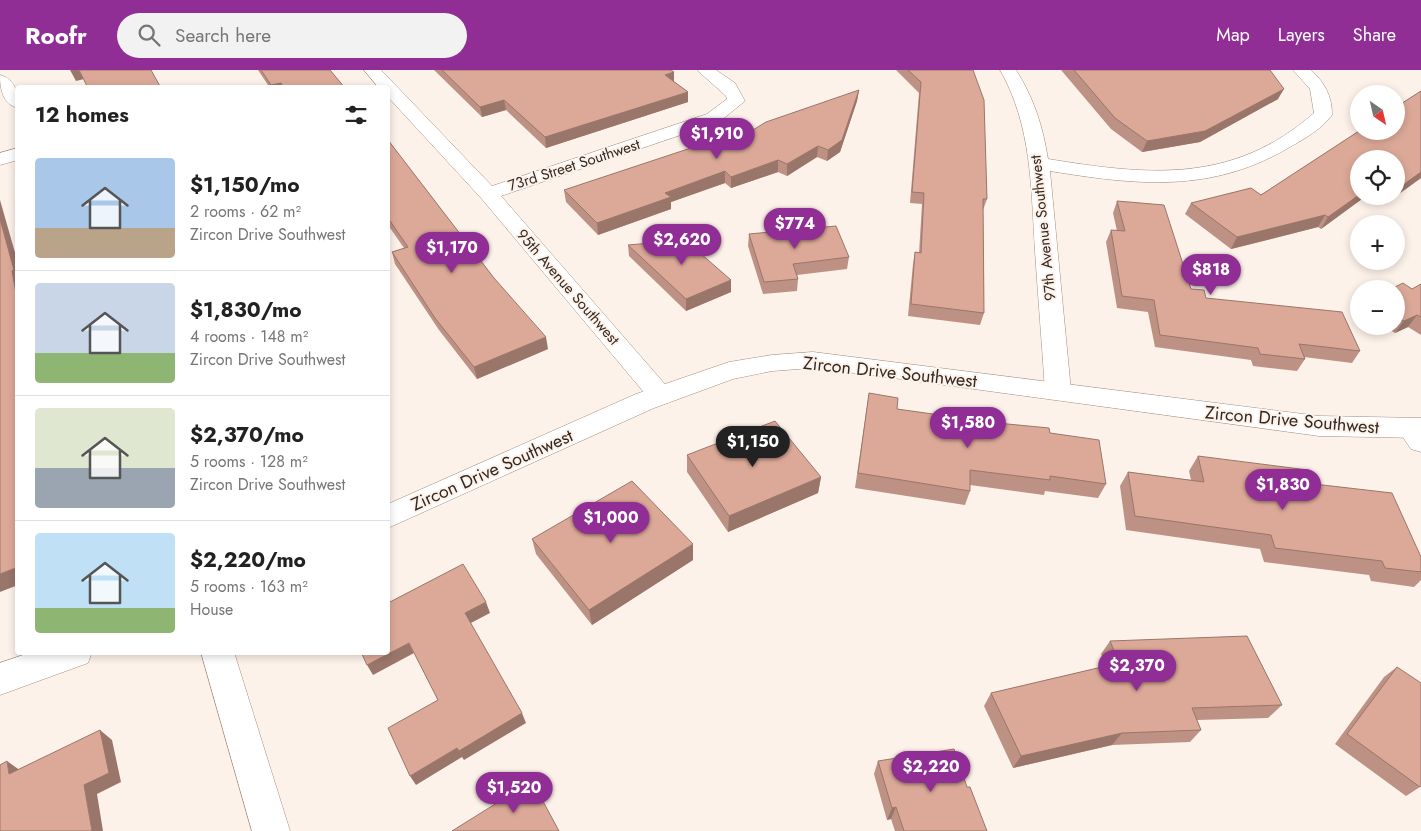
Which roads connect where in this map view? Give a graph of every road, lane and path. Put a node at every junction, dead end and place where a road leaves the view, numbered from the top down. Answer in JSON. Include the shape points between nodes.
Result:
{"nodes":[{"id":1,"x":372,"y":70,"type":"edge"},
{"id":2,"x":705,"y":70,"type":"edge"},
{"id":3,"x":1008,"y":70,"type":"edge"},
{"id":4,"x":1302,"y":70,"type":"edge"},
{"id":5,"x":0,"y":80,"type":"edge"},
{"id":6,"x":386,"y":85,"type":"edge"},
{"id":7,"x":390,"y":89,"type":"edge"},
{"id":8,"x":15,"y":99,"type":"edge"},
{"id":9,"x":15,"y":155,"type":"edge"},
{"id":10,"x":0,"y":159,"type":"edge"},
{"id":11,"x":1040,"y":164,"type":"junction"},
{"id":12,"x":488,"y":194,"type":"junction"},
{"id":13,"x":1058,"y":391,"type":"junction"},
{"id":14,"x":661,"y":396,"type":"junction"},
{"id":15,"x":1418,"y":434,"type":"edge"},
{"id":16,"x":390,"y":516,"type":"edge"},
{"id":17,"x":68,"y":655,"type":"edge"},
{"id":18,"x":219,"y":655,"type":"edge"},
{"id":19,"x":0,"y":679,"type":"edge"},
{"id":20,"x":271,"y":831,"type":"edge"}],
"edges":[{"from":1,"to":6,"type":"street","name":"95th Avenue Southwest"},
{"from":2,"to":12,"type":"street","name":"73rd Street Southwest","via":[[729,87],[736,97],[731,107],[713,118]]},
{"from":3,"to":11,"type":"street","name":"97th Avenue Southwest","via":[[1028,106]]},
{"from":4,"to":11,"type":"street","via":[[1324,99],[1323,114],[1307,130],[1242,164],[1190,178],[1156,178]]},
{"from":5,"to":8,"type":"street"},
{"from":7,"to":12,"type":"street","name":"95th Avenue Southwest"},
{"from":9,"to":10,"type":"street"},
{"from":11,"to":13,"type":"street","name":"97th Avenue Southwest"},
{"from":12,"to":14,"type":"street","name":"95th Avenue Southwest"},
{"from":13,"to":14,"type":"street","name":"Zircon Drive Southwest","via":[[814,360],[729,371]]},
{"from":13,"to":15,"type":"street","name":"Zircon Drive Southwest","via":[[1319,426]]},
{"from":14,"to":16,"type":"street","name":"Zircon Drive Southwest"},
{"from":17,"to":19,"type":"street"},
{"from":18,"to":20,"type":"street"}]}
